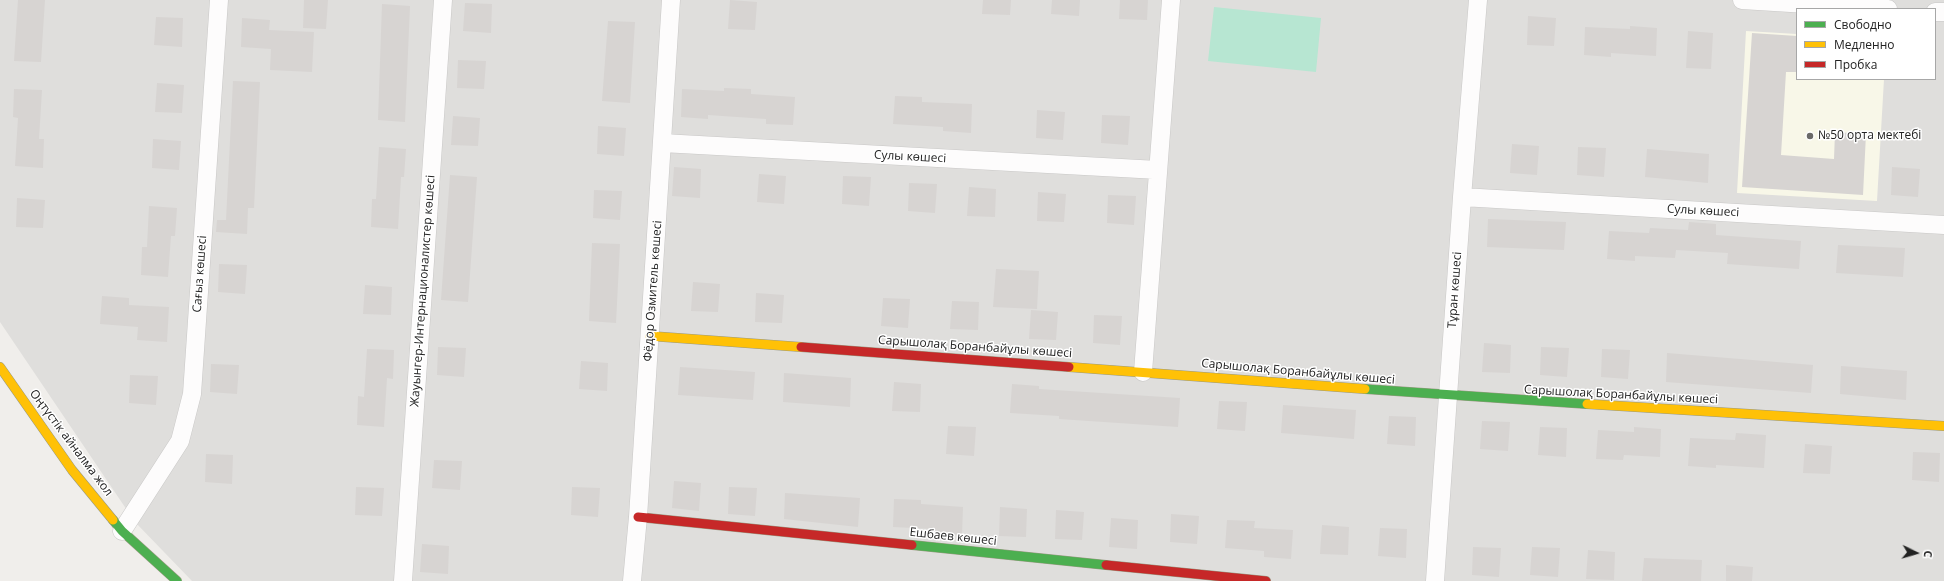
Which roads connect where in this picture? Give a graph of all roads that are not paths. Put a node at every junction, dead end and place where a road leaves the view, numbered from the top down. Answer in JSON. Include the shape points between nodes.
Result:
{"nodes":[{"id":1,"x":219,"y":0,"type":"edge"},
{"id":2,"x":443,"y":0,"type":"edge"},
{"id":3,"x":671,"y":0,"type":"edge"},
{"id":4,"x":1171,"y":0,"type":"edge"},
{"id":5,"x":1478,"y":0,"type":"edge"},
{"id":6,"x":1742,"y":0,"type":"edge"},
{"id":7,"x":1872,"y":8,"type":"edge"},
{"id":8,"x":662,"y":143,"type":"junction"},
{"id":9,"x":1158,"y":170,"type":"junction"},
{"id":10,"x":1462,"y":197,"type":"junction"},
{"id":11,"x":1944,"y":225,"type":"edge"},
{"id":12,"x":650,"y":336,"type":"junction"},
{"id":13,"x":0,"y":367,"type":"edge"},
{"id":14,"x":1143,"y":372,"type":"junction"},
{"id":15,"x":1448,"y":396,"type":"junction"},
{"id":16,"x":1944,"y":426,"type":"edge"},
{"id":17,"x":638,"y":517,"type":"junction"},
{"id":18,"x":122,"y":530,"type":"junction"},
{"id":19,"x":177,"y":581,"type":"edge"},
{"id":20,"x":403,"y":581,"type":"edge"},
{"id":21,"x":632,"y":581,"type":"edge"},
{"id":22,"x":1266,"y":581,"type":"edge"},
{"id":23,"x":1435,"y":581,"type":"edge"}],
"edges":[{"from":1,"to":18,"type":"street","name":"Сағыз көшесі","via":[[192,394],[180,441]]},
{"from":2,"to":20,"type":"street","name":"Жауынгер-Интернационалистер көшесі"},
{"from":3,"to":8,"type":"street","name":"Фёдор Озмитель көшесі"},
{"from":4,"to":9,"type":"street"},
{"from":5,"to":10,"type":"street","name":"Тұран көшесі"},
{"from":6,"to":7,"type":"street"},
{"from":8,"to":9,"type":"street","name":"Сулы көшесі"},
{"from":8,"to":12,"type":"street","name":"Фёдор Озмитель көшесі"},
{"from":9,"to":14,"type":"street"},
{"from":10,"to":11,"type":"street","name":"Сулы көшесі"},
{"from":10,"to":15,"type":"street","name":"Тұран көшесі"},
{"from":12,"to":14,"type":"main road","name":"Сарышолақ Боранбайұлы көшесі"},
{"from":12,"to":17,"type":"street","name":"Фёдор Озмитель көшесі"},
{"from":13,"to":18,"type":"main road","name":"Оңтүстік айналма жол","via":[[72,470]]},
{"from":14,"to":15,"type":"main road","name":"Сарышолақ Боранбайұлы көшесі"},
{"from":15,"to":16,"type":"main road","name":"Сарышолақ Боранбайұлы көшесі"},
{"from":15,"to":23,"type":"street","name":"Тұран көшесі"},
{"from":17,"to":21,"type":"street","name":"Фёдор Озмитель көшесі"},
{"from":17,"to":22,"type":"main road","name":"Ешбаев көшесі"},
{"from":18,"to":19,"type":"main road","name":"Оңтүстік айналма жол"}]}
